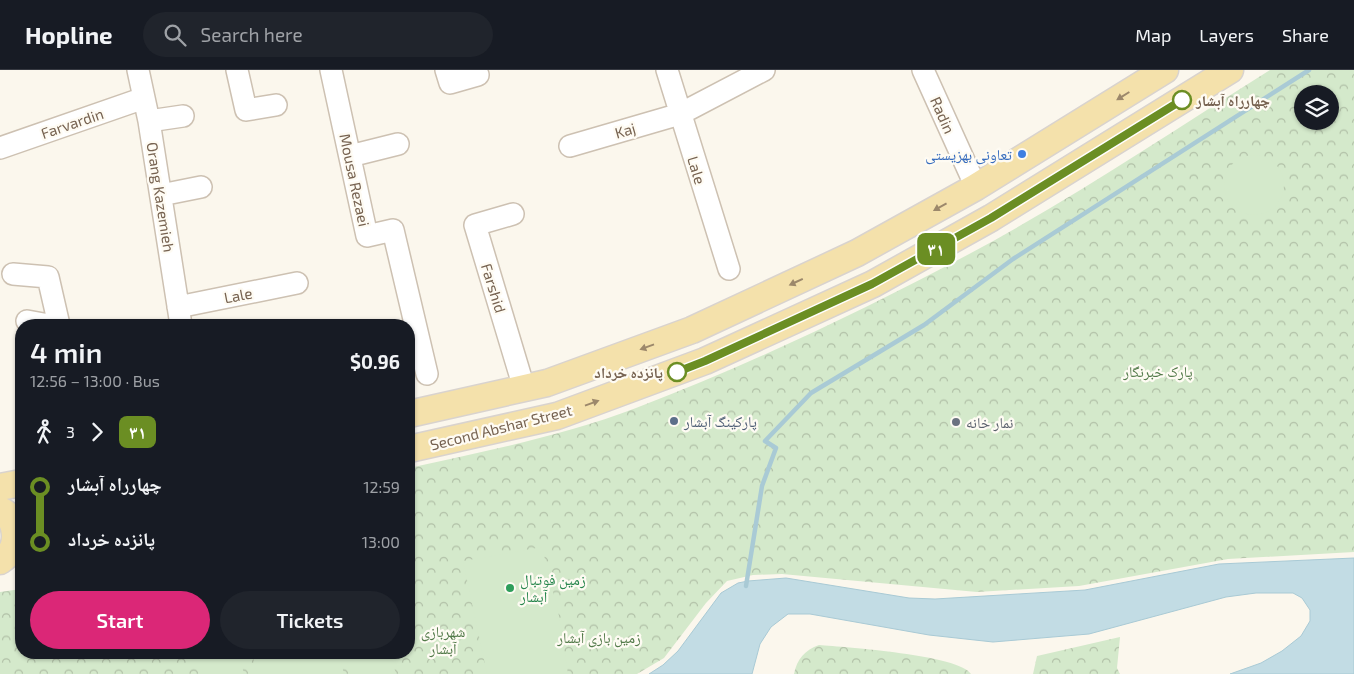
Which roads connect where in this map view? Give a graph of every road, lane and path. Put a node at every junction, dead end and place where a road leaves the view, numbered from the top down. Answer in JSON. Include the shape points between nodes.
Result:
{"nodes":[{"id":1,"x":138,"y":70,"type":"edge"},
{"id":2,"x":237,"y":70,"type":"edge"},
{"id":3,"x":331,"y":70,"type":"edge"},
{"id":4,"x":446,"y":70,"type":"edge"},
{"id":5,"x":667,"y":70,"type":"edge"},
{"id":6,"x":764,"y":70,"type":"edge"},
{"id":7,"x":923,"y":70,"type":"edge"},
{"id":8,"x":1165,"y":70,"type":"edge"},
{"id":9,"x":1230,"y":70,"type":"edge"},
{"id":10,"x":478,"y":75,"type":"dead end"},
{"id":11,"x":144,"y":98,"type":"junction"},
{"id":12,"x":276,"y":105,"type":"dead end"},
{"id":13,"x":680,"y":114,"type":"junction"},
{"id":14,"x":183,"y":116,"type":"dead end"},
{"id":15,"x":149,"y":121,"type":"junction"},
{"id":16,"x":398,"y":144,"type":"dead end"},
{"id":17,"x":570,"y":146,"type":"dead end"},
{"id":18,"x":0,"y":148,"type":"edge"},
{"id":19,"x":350,"y":156,"type":"junction"},
{"id":20,"x":201,"y":187,"type":"dead end"},
{"id":21,"x":976,"y":187,"type":"junction"},
{"id":22,"x":161,"y":195,"type":"junction"},
{"id":23,"x":513,"y":214,"type":"dead end"},
{"id":24,"x":729,"y":269,"type":"dead end"},
{"id":25,"x":13,"y":274,"type":"dead end"},
{"id":26,"x":297,"y":283,"type":"dead end"},
{"id":27,"x":180,"y":316,"type":"edge"},
{"id":28,"x":58,"y":319,"type":"edge"},
{"id":29,"x":409,"y":319,"type":"edge"},
{"id":30,"x":415,"y":349,"type":"edge"},
{"id":31,"x":427,"y":374,"type":"dead end"},
{"id":32,"x":524,"y":388,"type":"junction"},
{"id":33,"x":415,"y":413,"type":"edge"},
{"id":34,"x":415,"y":448,"type":"edge"},
{"id":35,"x":15,"y":484,"type":"edge"},
{"id":36,"x":0,"y":487,"type":"edge"},
{"id":37,"x":0,"y":510,"type":"edge"},
{"id":38,"x":15,"y":533,"type":"edge"},
{"id":39,"x":15,"y":541,"type":"edge"},
{"id":40,"x":0,"y":561,"type":"edge"},
{"id":41,"x":15,"y":566,"type":"edge"},
{"id":42,"x":0,"y":569,"type":"edge"}],
"edges":[{"from":1,"to":11,"type":"street","name":"Orang Kazemieh"},
{"from":2,"to":12,"type":"street","via":[[246,110]]},
{"from":3,"to":19,"type":"street","name":"Mousa Rezaei"},
{"from":4,"to":10,"type":"street","via":[[450,83]]},
{"from":5,"to":13,"type":"street","name":"Lale"},
{"from":6,"to":13,"type":"street","name":"Kaj"},
{"from":7,"to":21,"type":"street","name":"Radin"},
{"from":8,"to":21,"type":"main road","name":"Second Abshar Street","one_way":true},
{"from":34,"to":9,"type":"main road","name":"Second Abshar Street","one_way":true,"via":[[557,416],[723,353],[872,284],[991,218]]},
{"from":11,"to":15,"type":"street","name":"Orang Kazemieh"},
{"from":11,"to":18,"type":"street","name":"Farvardin"},
{"from":13,"to":17,"type":"street","name":"Kaj"},
{"from":13,"to":24,"type":"street","name":"Lale"},
{"from":14,"to":15,"type":"street"},
{"from":15,"to":22,"type":"street","name":"Orang Kazemieh"},
{"from":16,"to":19,"type":"street"},
{"from":19,"to":29,"type":"street","name":"Mousa Rezaei","via":[[367,236],[393,230]]},
{"from":20,"to":22,"type":"street"},
{"from":21,"to":32,"type":"main road","name":"Second Abshar Street","one_way":true,"via":[[857,253],[692,330],[547,383]]},
{"from":22,"to":27,"type":"street","name":"Orang Kazemieh"},
{"from":23,"to":32,"type":"street","name":"Farshid","via":[[475,225]]},
{"from":25,"to":28,"type":"street","via":[[48,277]]},
{"from":26,"to":27,"type":"street","name":"Lale"},
{"from":30,"to":31,"type":"street","name":"Mousa Rezaei"},
{"from":32,"to":33,"type":"main road","name":"Second Abshar Street"},
{"from":35,"to":36,"type":"main road"},
{"from":37,"to":38,"type":"main road","via":[[13,523]]},
{"from":39,"to":40,"type":"main road","via":[[11,552]]},
{"from":41,"to":42,"type":"main road"}]}
